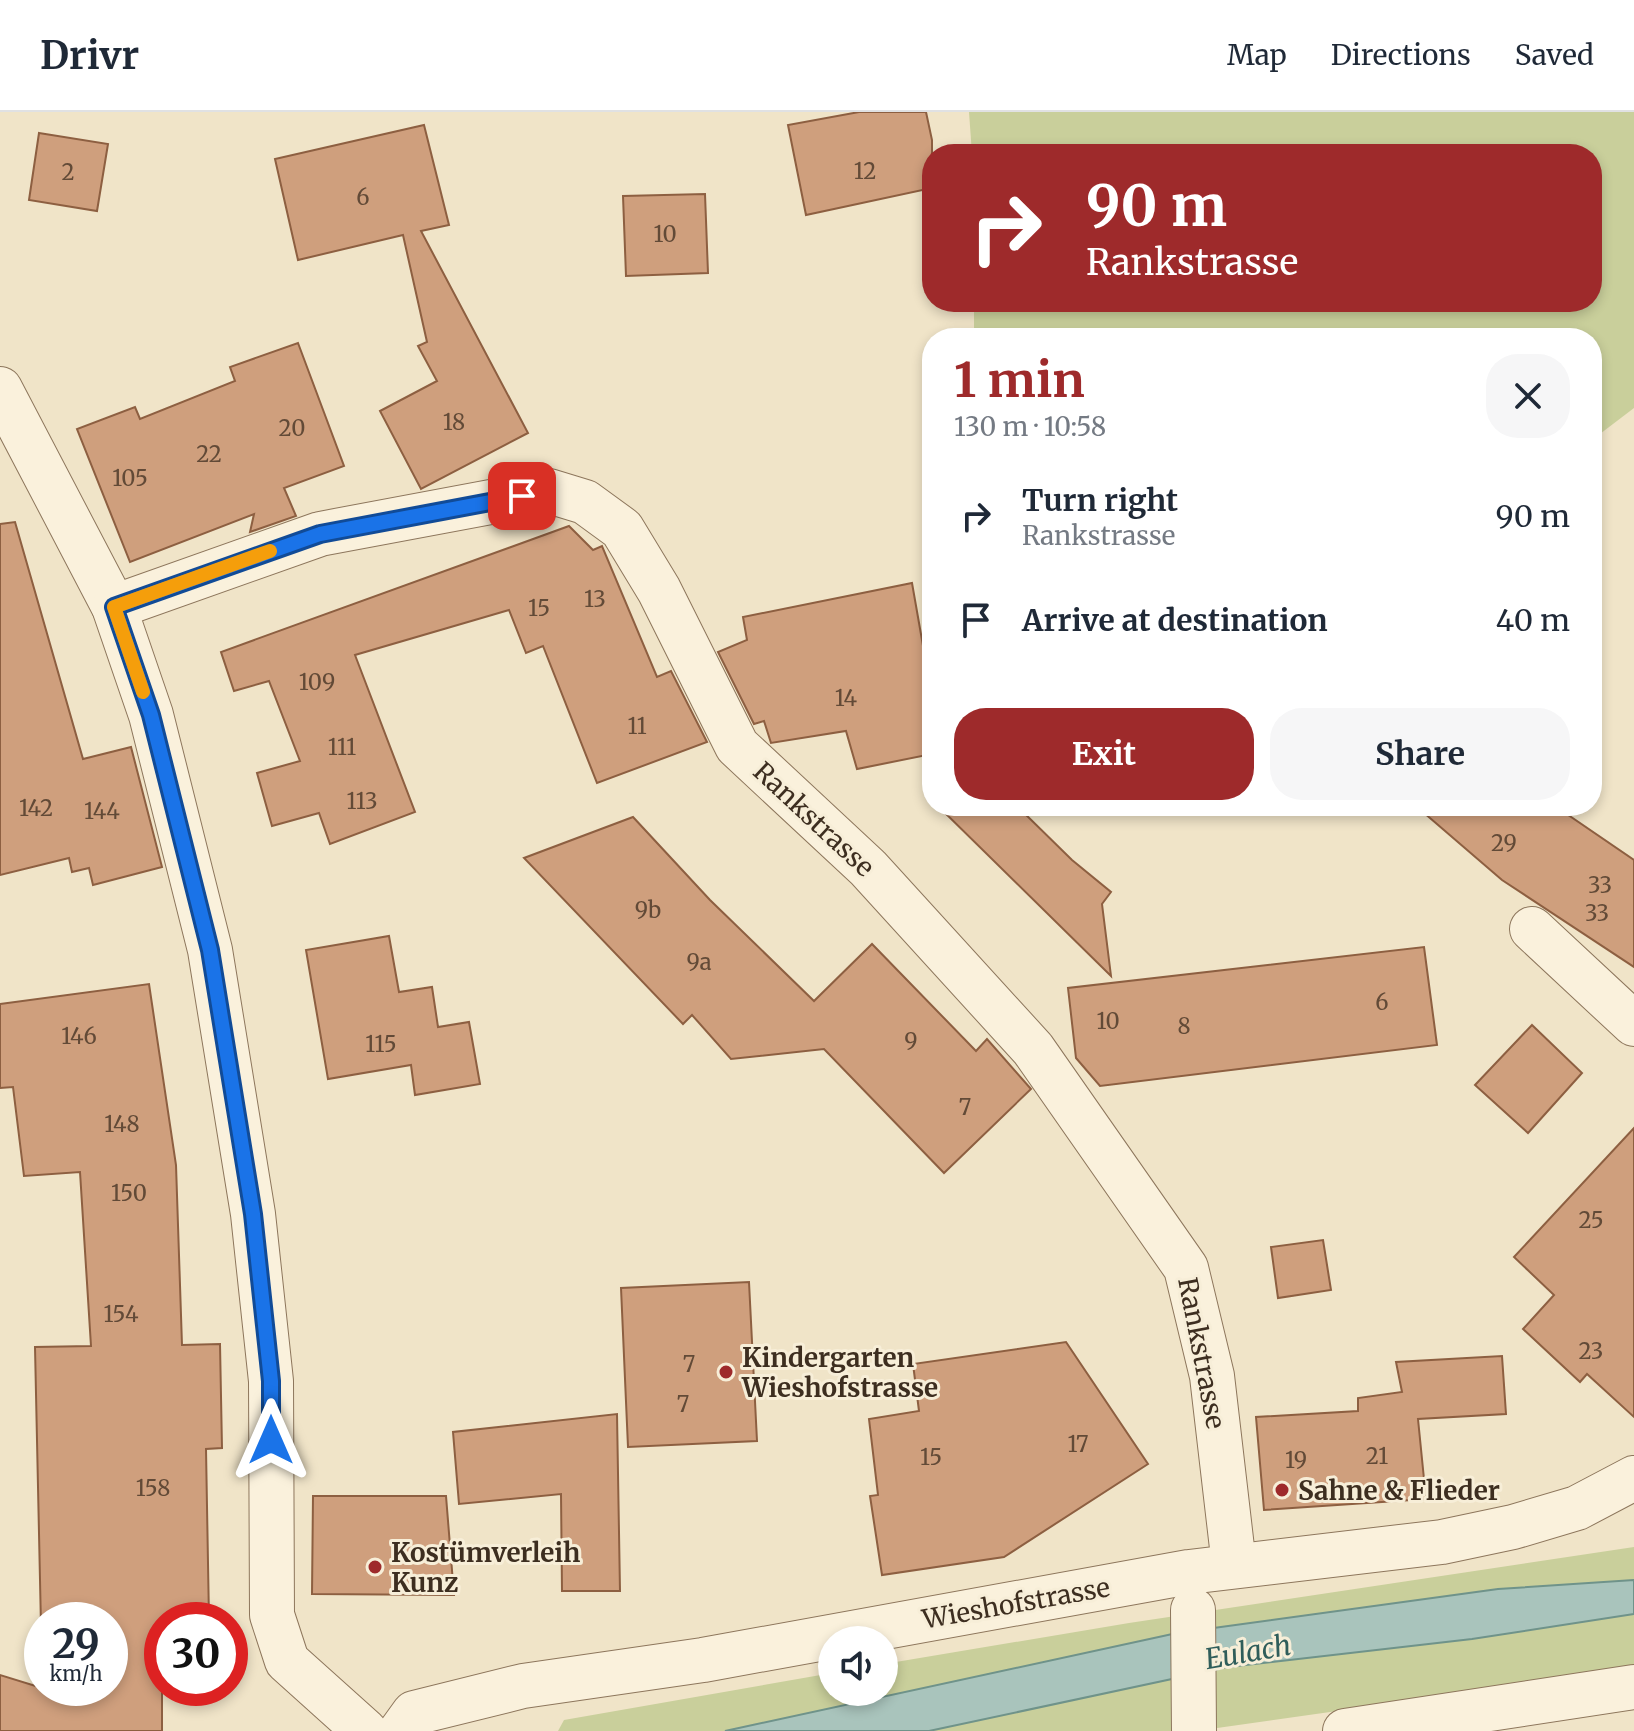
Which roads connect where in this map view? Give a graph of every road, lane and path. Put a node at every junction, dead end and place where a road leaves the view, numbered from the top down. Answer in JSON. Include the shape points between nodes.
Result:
{"nodes":[{"id":1,"x":0,"y":389,"type":"edge"},
{"id":2,"x":114,"y":607,"type":"junction"},
{"id":3,"x":1532,"y":929,"type":"dead end"},
{"id":4,"x":1634,"y":1024,"type":"edge"},
{"id":5,"x":1634,"y":1478,"type":"edge"},
{"id":6,"x":1234,"y":1565,"type":"junction"},
{"id":7,"x":1193,"y":1610,"type":"dead end"},
{"id":8,"x":1634,"y":1687,"type":"edge"},
{"id":9,"x":1193,"y":1718,"type":"edge"},
{"id":10,"x":365,"y":1731,"type":"edge"},
{"id":11,"x":401,"y":1731,"type":"edge"},
{"id":12,"x":1345,"y":1731,"type":"edge"}],
"edges":[{"from":1,"to":2,"type":"street"},
{"from":2,"to":6,"type":"street","name":"Rankstrasse","via":[[320,534],[549,491],[585,502],[622,529],[659,590],[737,746],[868,868],[1033,1049],[1186,1268],[1212,1376]]},
{"from":2,"to":10,"type":"street","via":[[151,715],[210,950],[253,1214],[271,1381],[272,1615],[287,1661]]},
{"from":3,"to":4,"type":"street"},
{"from":5,"to":6,"type":"street","name":"Wieshofstrasse","via":[[1577,1508],[1513,1527],[1442,1542]]},
{"from":6,"to":11,"type":"street","name":"Wieshofstrasse","via":[[703,1660],[523,1686],[414,1713]]},
{"from":7,"to":9,"type":"street"},
{"from":8,"to":12,"type":"street"}]}
